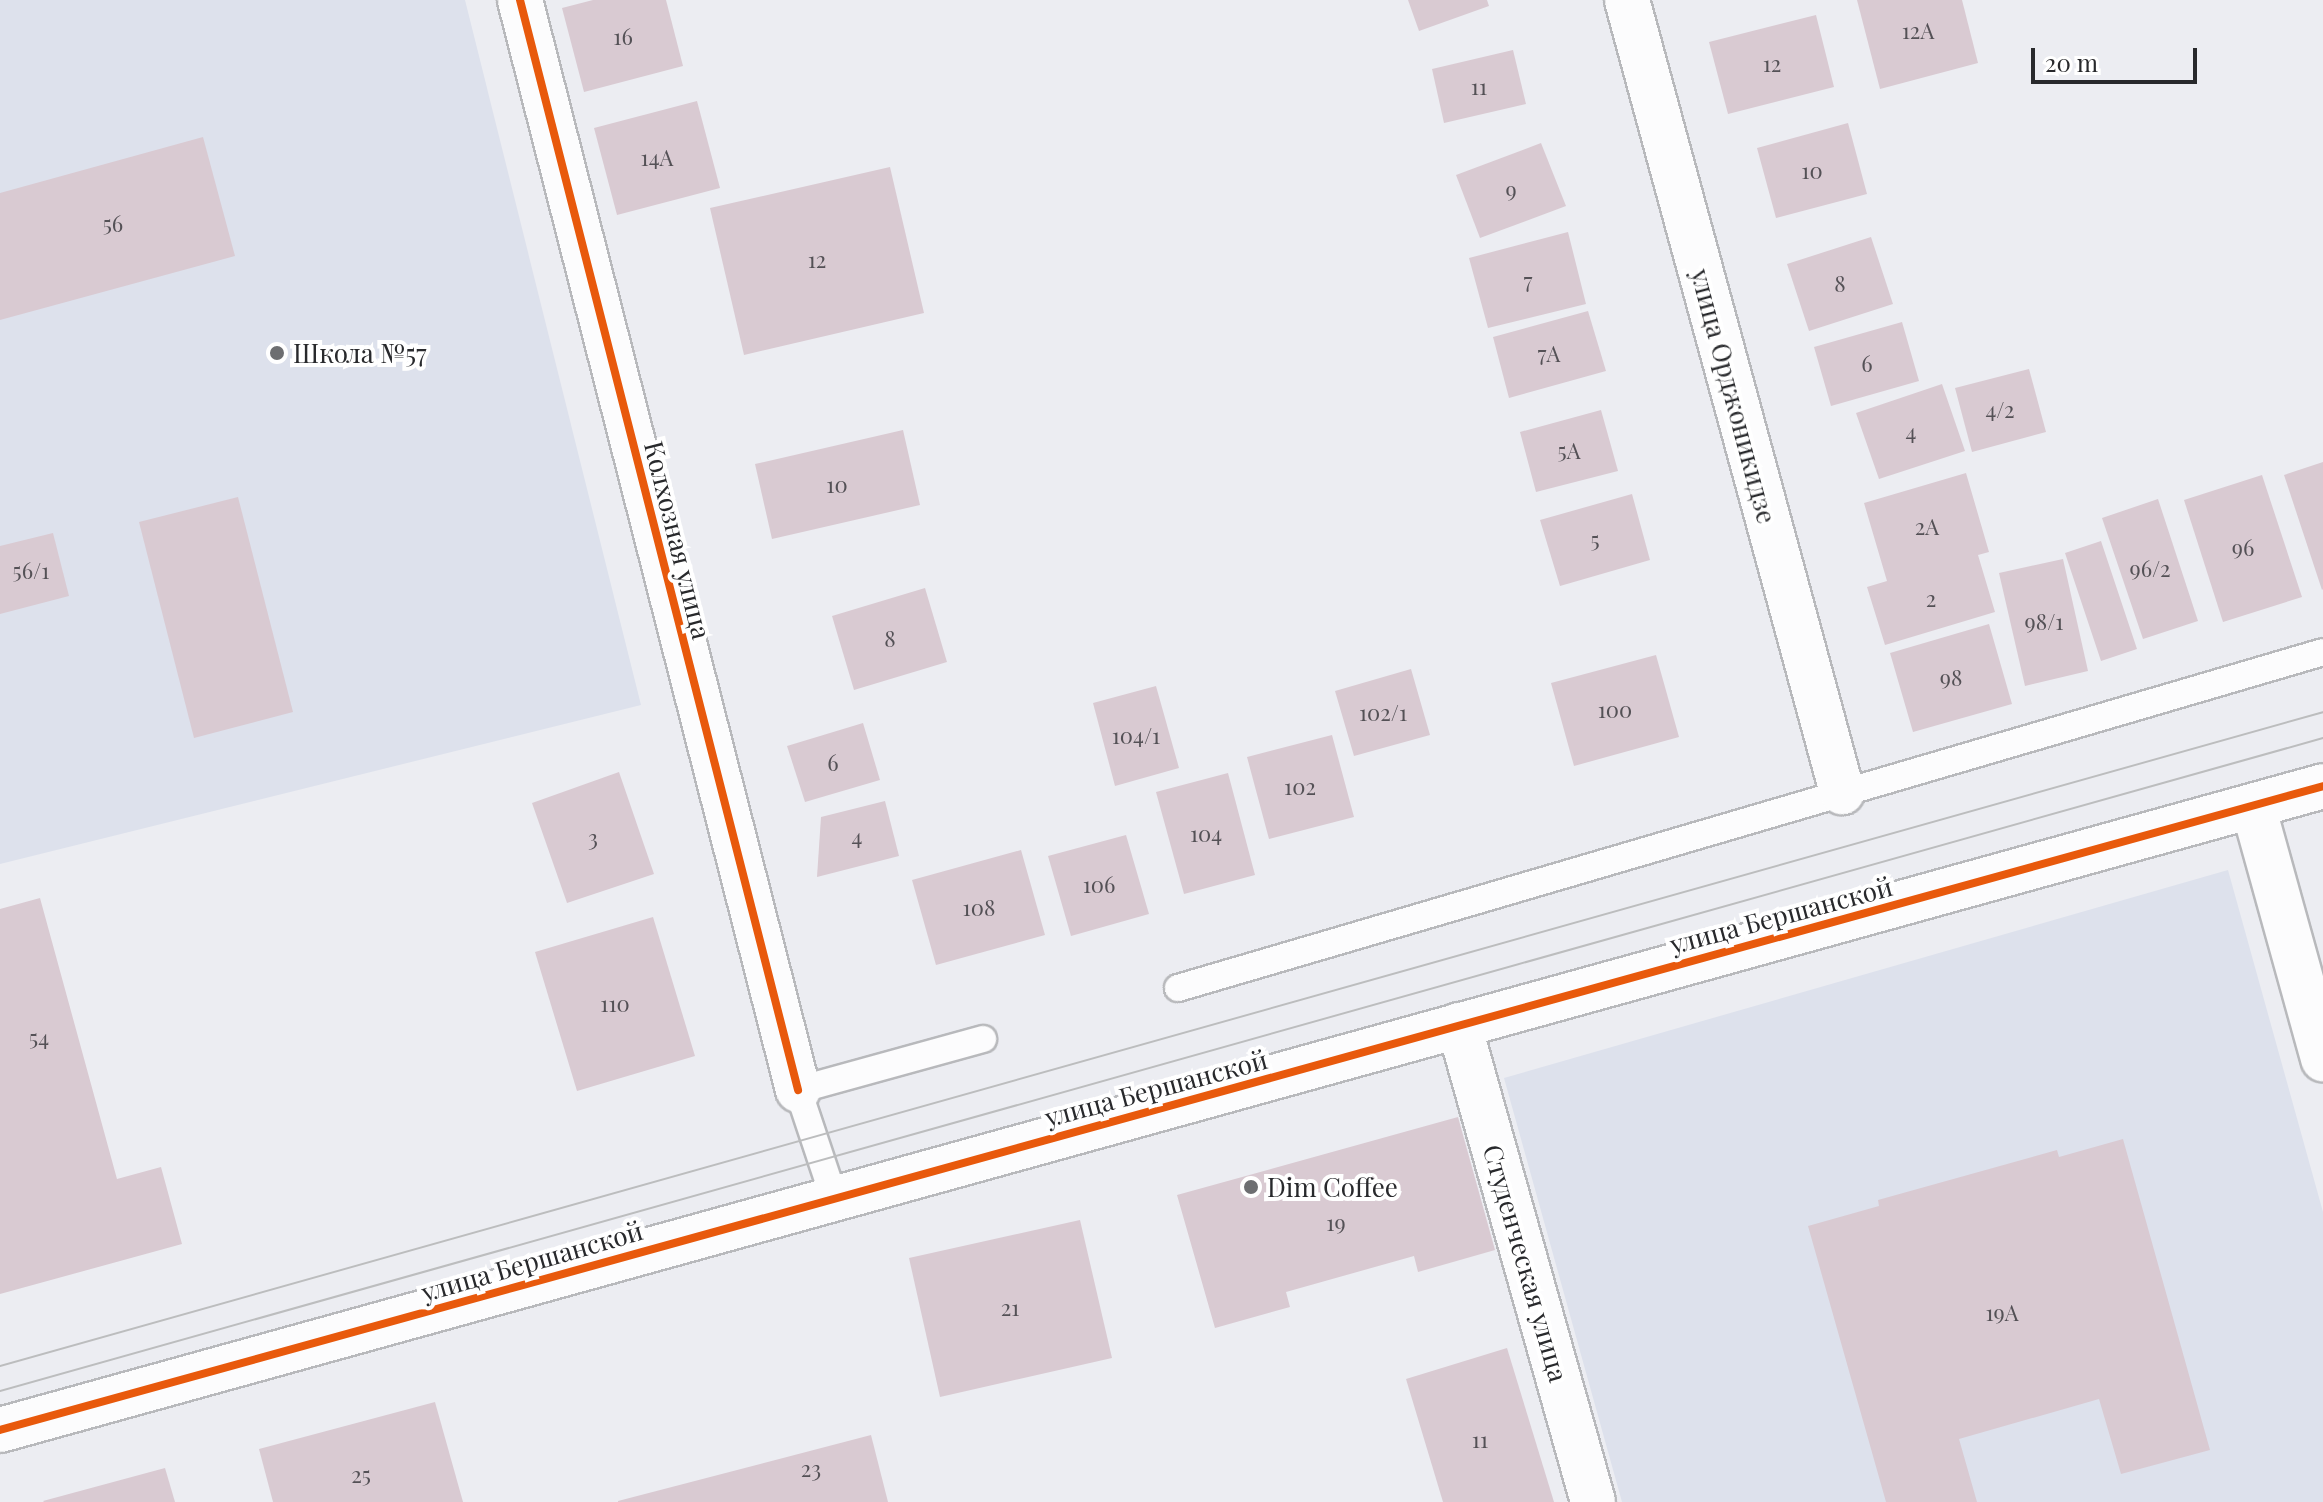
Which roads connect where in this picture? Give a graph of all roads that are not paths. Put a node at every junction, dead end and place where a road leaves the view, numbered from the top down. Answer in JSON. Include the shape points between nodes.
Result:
{"nodes":[{"id":1,"x":520,"y":0,"type":"edge"},
{"id":2,"x":1627,"y":0,"type":"edge"},
{"id":3,"x":2323,"y":652,"type":"edge"},
{"id":4,"x":2323,"y":786,"type":"edge"},
{"id":5,"x":1842,"y":792,"type":"junction"},
{"id":6,"x":2253,"y":806,"type":"junction"},
{"id":7,"x":1178,"y":988,"type":"dead end"},
{"id":8,"x":1459,"y":1025,"type":"junction"},
{"id":9,"x":983,"y":1039,"type":"dead end"},
{"id":10,"x":2323,"y":1059,"type":"edge"},
{"id":11,"x":798,"y":1090,"type":"junction"},
{"id":12,"x":834,"y":1198,"type":"junction"},
{"id":13,"x":0,"y":1430,"type":"edge"},
{"id":14,"x":1593,"y":1502,"type":"edge"}],
"edges":[{"from":1,"to":11,"type":"street","name":"Колхозная улица"},
{"from":2,"to":5,"type":"street","name":"улица Орджоникидзе"},
{"from":3,"to":5,"type":"lane"},
{"from":4,"to":6,"type":"street","name":"улица Бершанской"},
{"from":5,"to":7,"type":"lane"},
{"from":6,"to":8,"type":"street","name":"улица Бершанской"},
{"from":6,"to":10,"type":"street"},
{"from":8,"to":12,"type":"street","name":"улица Бершанской"},
{"from":8,"to":14,"type":"street","name":"Студенческая улица"},
{"from":9,"to":11,"type":"lane"},
{"from":11,"to":12,"type":"lane"},
{"from":12,"to":13,"type":"street","name":"улица Бершанской"}]}
